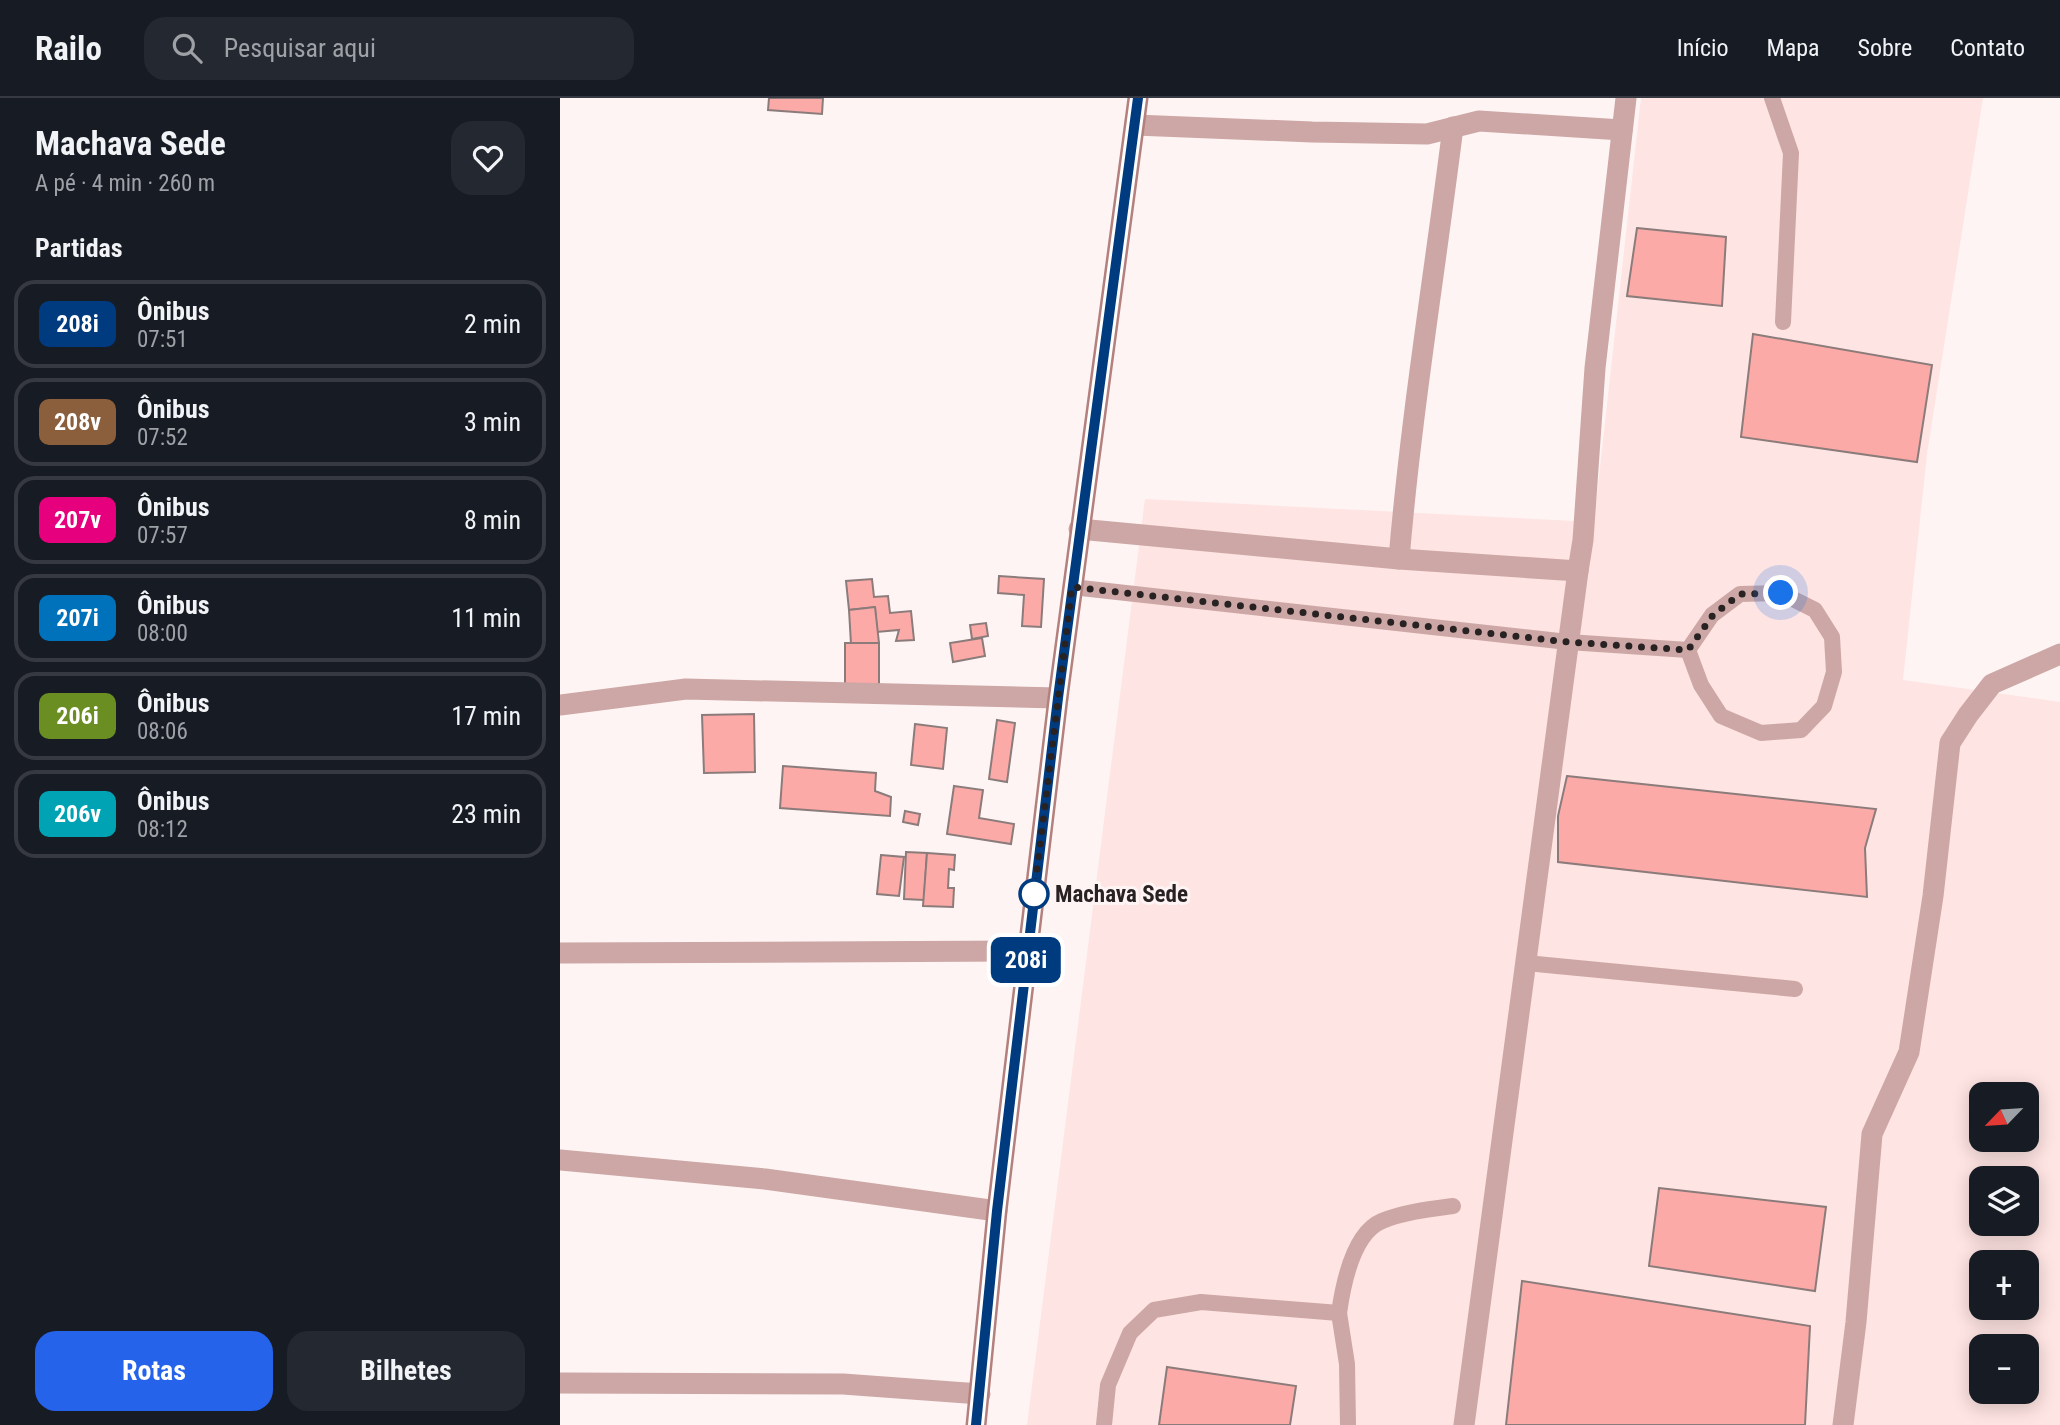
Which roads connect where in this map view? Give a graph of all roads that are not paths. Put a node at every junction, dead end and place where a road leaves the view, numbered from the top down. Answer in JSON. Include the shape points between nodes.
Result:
{"nodes":[{"id":1,"x":1138,"y":98,"type":"edge"},
{"id":2,"x":1626,"y":98,"type":"edge"},
{"id":3,"x":1772,"y":98,"type":"edge"},
{"id":4,"x":1135,"y":125,"type":"junction"},
{"id":5,"x":1453,"y":127,"type":"junction"},
{"id":6,"x":1622,"y":130,"type":"junction"},
{"id":7,"x":1783,"y":322,"type":"dead end"},
{"id":8,"x":1079,"y":529,"type":"junction"},
{"id":9,"x":1399,"y":559,"type":"junction"},
{"id":10,"x":1578,"y":571,"type":"junction"},
{"id":11,"x":1072,"y":587,"type":"junction"},
{"id":12,"x":1568,"y":642,"type":"junction"},
{"id":13,"x":1688,"y":650,"type":"junction"},
{"id":14,"x":2060,"y":654,"type":"edge"},
{"id":15,"x":1058,"y":698,"type":"junction"},
{"id":16,"x":560,"y":705,"type":"edge"},
{"id":17,"x":1027,"y":951,"type":"junction"},
{"id":18,"x":560,"y":953,"type":"edge"},
{"id":19,"x":1526,"y":963,"type":"junction"},
{"id":20,"x":1795,"y":989,"type":"dead end"},
{"id":21,"x":560,"y":1160,"type":"edge"},
{"id":22,"x":1453,"y":1206,"type":"dead end"},
{"id":23,"x":997,"y":1211,"type":"junction"},
{"id":24,"x":1339,"y":1313,"type":"junction"},
{"id":25,"x":560,"y":1383,"type":"edge"},
{"id":26,"x":980,"y":1394,"type":"junction"},
{"id":27,"x":976,"y":1425,"type":"edge"},
{"id":28,"x":1104,"y":1425,"type":"edge"},
{"id":29,"x":1348,"y":1425,"type":"edge"},
{"id":30,"x":1464,"y":1425,"type":"edge"},
{"id":31,"x":1843,"y":1425,"type":"edge"}],
"edges":[{"from":1,"to":4,"type":"main road"},
{"from":2,"to":6,"type":"street"},
{"from":3,"to":7,"type":"lane","via":[[1791,153]]},
{"from":4,"to":5,"type":"street","via":[[1427,134]]},
{"from":4,"to":8,"type":"main road"},
{"from":5,"to":6,"type":"street","via":[[1479,121]]},
{"from":5,"to":9,"type":"street","via":[[1408,457]]},
{"from":6,"to":10,"type":"street"},
{"from":8,"to":9,"type":"street"},
{"from":8,"to":11,"type":"main road"},
{"from":9,"to":10,"type":"street"},
{"from":10,"to":12,"type":"street"},
{"from":11,"to":12,"type":"lane"},
{"from":11,"to":15,"type":"main road"},
{"from":12,"to":13,"type":"lane"},
{"from":12,"to":19,"type":"street"},
{"from":13,"to":13,"type":"lane","via":[[1701,685],[1721,716],[1761,733],[1801,730],[1824,706],[1834,672],[1832,637],[1815,610],[1781,593],[1740,594],[1713,615]]},
{"from":14,"to":31,"type":"street","via":[[1992,684],[1950,743],[1909,1052],[1872,1134]]},
{"from":15,"to":16,"type":"street","via":[[686,689]]},
{"from":15,"to":17,"type":"main road"},
{"from":17,"to":18,"type":"street"},
{"from":17,"to":23,"type":"main road"},
{"from":19,"to":20,"type":"lane"},
{"from":19,"to":30,"type":"street"},
{"from":21,"to":23,"type":"street","via":[[765,1179]]},
{"from":22,"to":24,"type":"lane","via":[[1380,1221],[1365,1235],[1345,1275]]},
{"from":23,"to":26,"type":"main road"},
{"from":24,"to":28,"type":"lane","via":[[1201,1303],[1154,1310],[1130,1333],[1108,1385]]},
{"from":24,"to":29,"type":"lane","via":[[1347,1364]]},
{"from":25,"to":26,"type":"street","via":[[843,1384]]},
{"from":26,"to":27,"type":"main road"}]}
